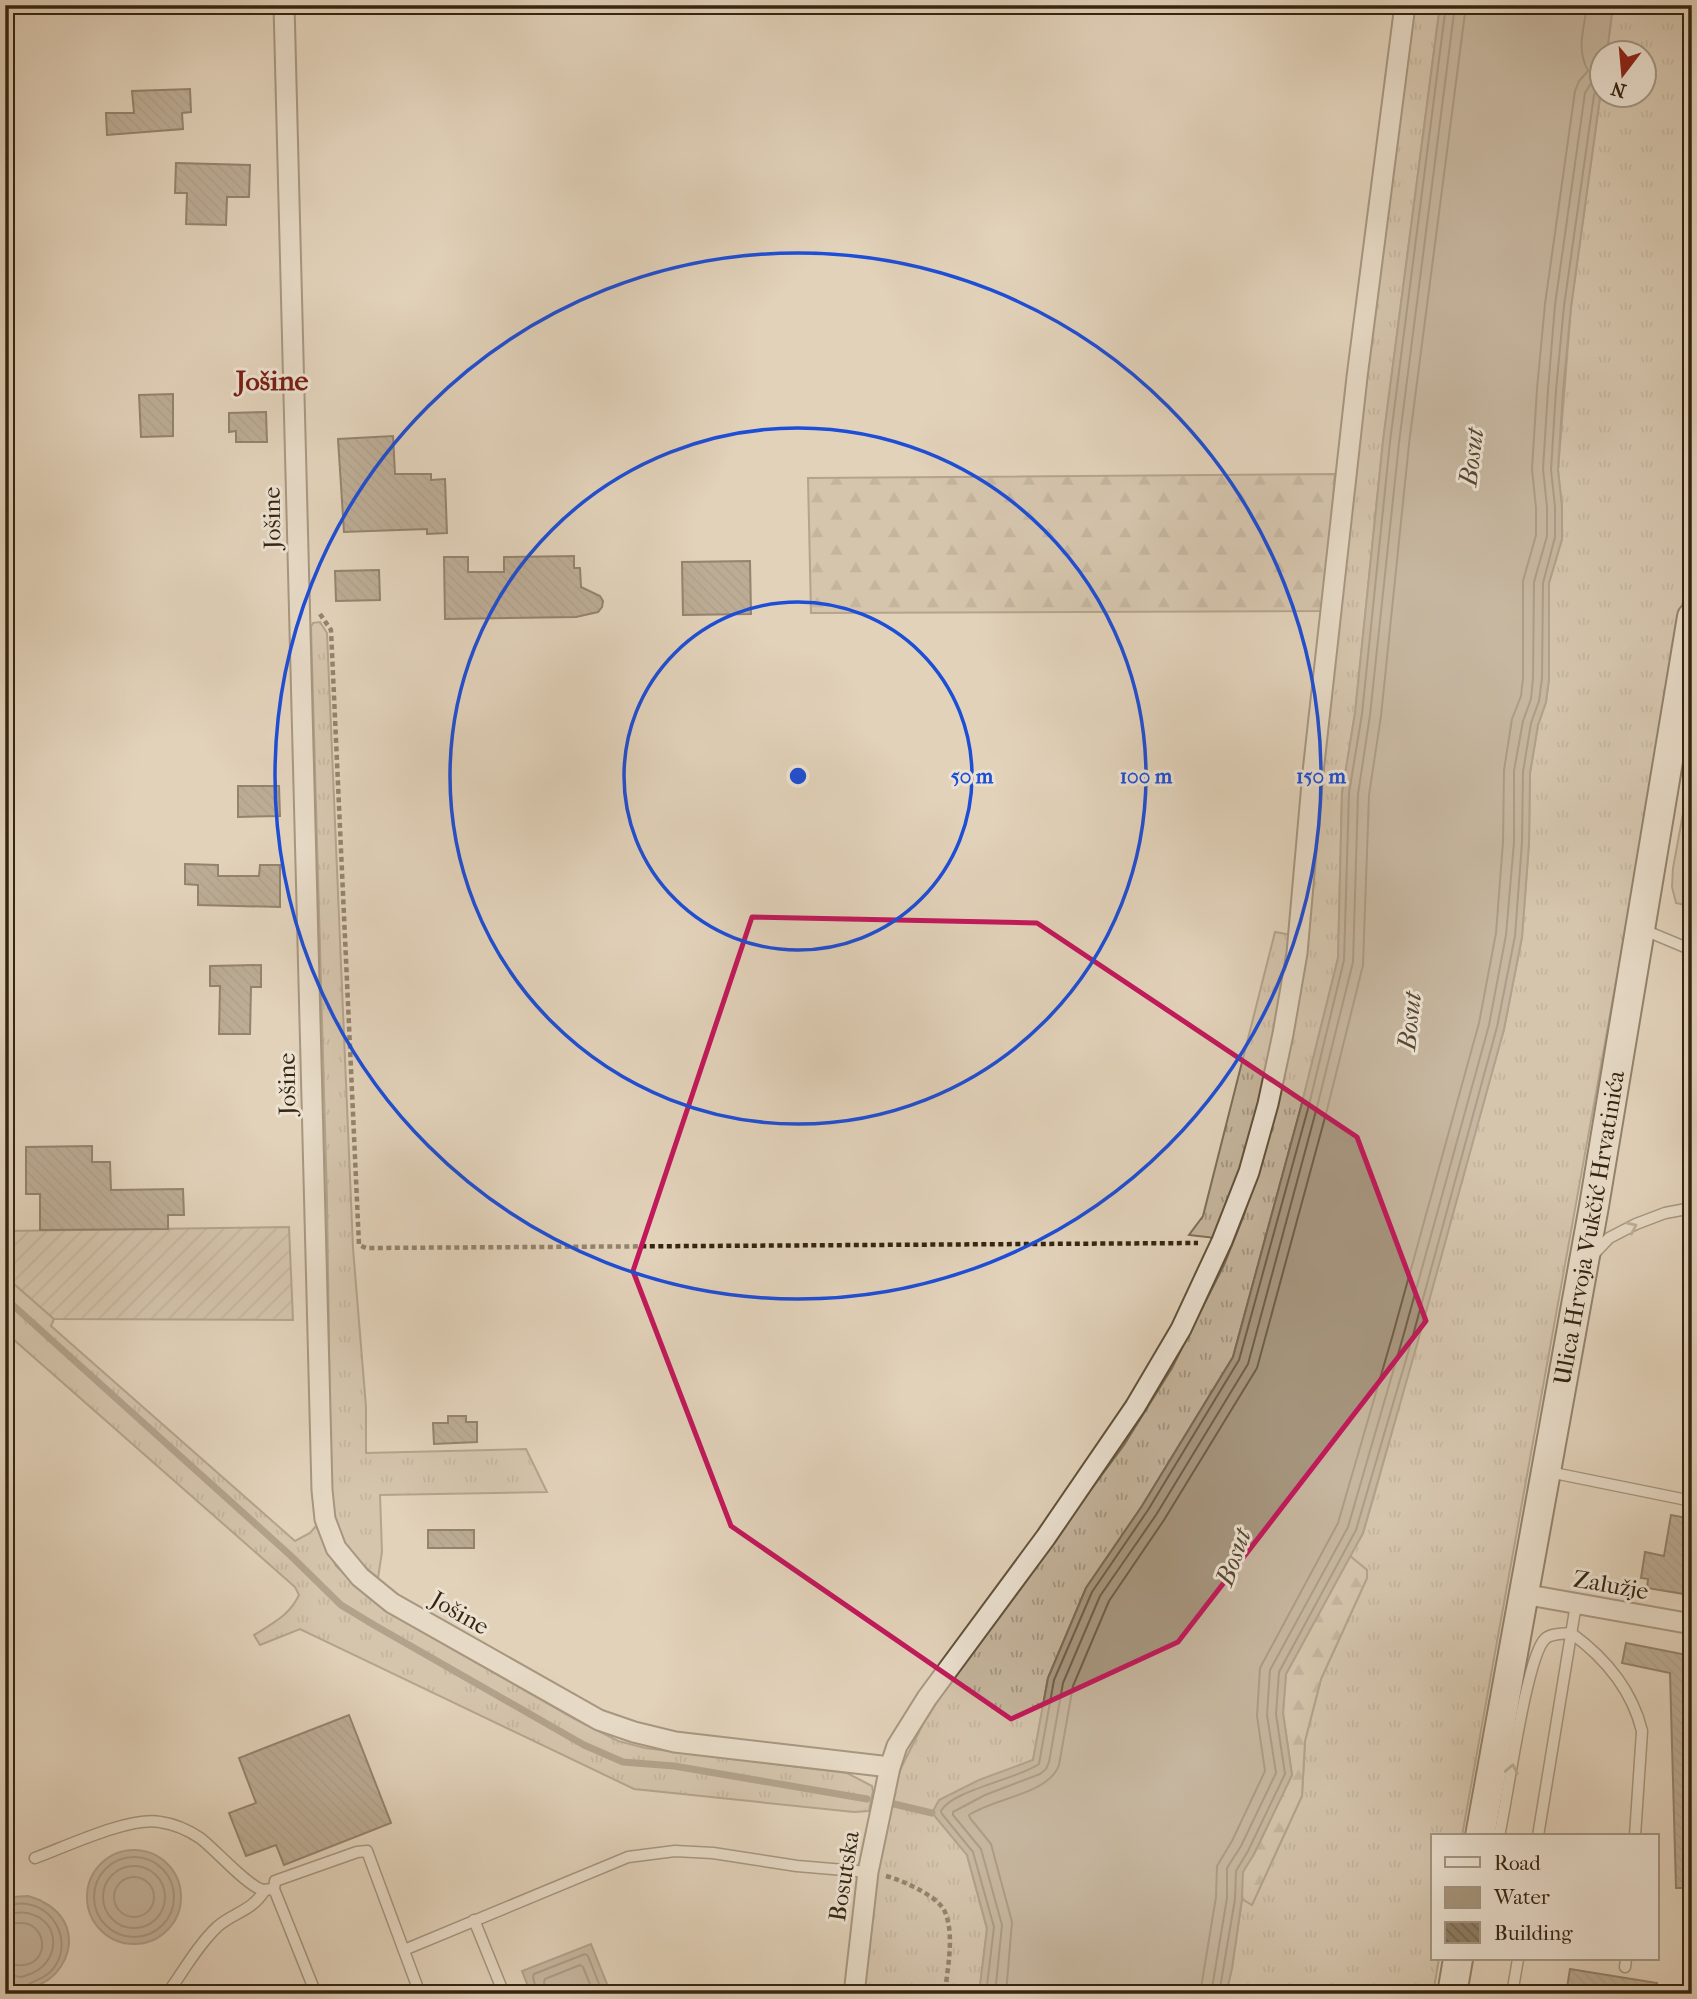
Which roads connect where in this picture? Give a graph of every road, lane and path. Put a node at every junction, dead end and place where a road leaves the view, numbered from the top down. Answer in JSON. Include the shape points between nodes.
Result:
{"nodes":[{"id":1,"x":284,"y":5,"type":"edge"},
{"id":2,"x":1405,"y":5,"type":"edge"},
{"id":3,"x":299,"y":612,"type":"junction"},
{"id":4,"x":1692,"y":617,"type":"edge"},
{"id":5,"x":1641,"y":929,"type":"junction"},
{"id":6,"x":1692,"y":950,"type":"edge"},
{"id":7,"x":1692,"y":1208,"type":"edge"},
{"id":8,"x":1220,"y":1246,"type":"junction"},
{"id":9,"x":1583,"y":1266,"type":"junction"},
{"id":10,"x":1545,"y":1471,"type":"junction"},
{"id":11,"x":1692,"y":1501,"type":"edge"},
{"id":12,"x":1522,"y":1594,"type":"junction"},
{"id":13,"x":1576,"y":1604,"type":"junction"},
{"id":14,"x":1692,"y":1624,"type":"edge"},
{"id":15,"x":1571,"y":1633,"type":"junction"},
{"id":16,"x":890,"y":1767,"type":"junction"},
{"id":17,"x":1480,"y":1834,"type":"edge"},
{"id":18,"x":1499,"y":1834,"type":"edge"},
{"id":19,"x":1538,"y":1834,"type":"edge"},
{"id":20,"x":1635,"y":1834,"type":"edge"},
{"id":21,"x":35,"y":1858,"type":"dead end"},
{"id":22,"x":868,"y":1872,"type":"junction"},
{"id":23,"x":269,"y":1889,"type":"junction"},
{"id":24,"x":474,"y":1920,"type":"junction"},
{"id":25,"x":404,"y":1950,"type":"junction"},
{"id":26,"x":1458,"y":1960,"type":"edge"},
{"id":27,"x":1518,"y":1960,"type":"edge"},
{"id":28,"x":167,"y":1994,"type":"edge"},
{"id":29,"x":316,"y":1994,"type":"edge"},
{"id":30,"x":419,"y":1994,"type":"edge"},
{"id":31,"x":504,"y":1994,"type":"edge"},
{"id":32,"x":854,"y":1994,"type":"edge"},
{"id":33,"x":946,"y":1994,"type":"edge"},
{"id":34,"x":1452,"y":1994,"type":"edge"},
{"id":35,"x":1512,"y":1994,"type":"edge"}],
"edges":[{"from":1,"to":3,"type":"street","name":"Jošine"},
{"from":2,"to":8,"type":"street","name":"Bosutska","via":[[1357,377],[1297,953],[1268,1104],[1249,1172]]},
{"from":3,"to":8,"type":"path","via":[[319,611],[331,630],[359,1245],[1195,1242]]},
{"from":3,"to":16,"type":"street","name":"Jošine","via":[[322,1490],[325,1519],[336,1548],[360,1577],[392,1602],[599,1720],[675,1742]]},
{"from":4,"to":5,"type":"main road","name":"Ulica Hrvoja Vukčić Hrvatinića"},
{"from":5,"to":6,"type":"lane"},
{"from":5,"to":9,"type":"main road","name":"Ulica Hrvoja Vukčić Hrvatinića"},
{"from":9,"to":7,"type":"lane","one_way":true,"via":[[1609,1238],[1665,1213]]},
{"from":8,"to":16,"type":"street","name":"Bosutska","via":[[1181,1329],[1135,1407],[927,1698],[897,1746]]},
{"from":9,"to":10,"type":"main road","name":"Ulica Hrvoja Vukčić Hrvatinića"},
{"from":10,"to":11,"type":"lane"},
{"from":10,"to":12,"type":"main road","name":"Ulica Hrvoja Vukčić Hrvatinića"},
{"from":12,"to":13,"type":"street","name":"Zalužje"},
{"from":12,"to":17,"type":"main road","name":"Ulica Hrvoja Vukčić Hrvatinića"},
{"from":13,"to":14,"type":"street","name":"Zalužje"},
{"from":13,"to":15,"type":"lane"},
{"from":18,"to":15,"type":"lane","one_way":true,"via":[[1537,1653],[1552,1635]]},
{"from":15,"to":19,"type":"lane"},
{"from":15,"to":20,"type":"lane","via":[[1592,1648],[1626,1689],[1639,1718]]},
{"from":16,"to":22,"type":"street","name":"Bosutska"},
{"from":21,"to":23,"type":"lane","via":[[131,1823],[159,1821],[198,1837],[252,1885]]},
{"from":22,"to":24,"type":"lane","via":[[713,1853],[648,1853]]},
{"from":22,"to":32,"type":"street","name":"Bosutska"},
{"from":22,"to":33,"type":"path","via":[[899,1879],[930,1896],[944,1910],[949,1945]]},
{"from":23,"to":25,"type":"lane","via":[[275,1881],[367,1851]]},
{"from":23,"to":28,"type":"lane","via":[[257,1903],[220,1924]]},
{"from":23,"to":29,"type":"lane"},
{"from":24,"to":25,"type":"lane"},
{"from":24,"to":31,"type":"lane"},
{"from":25,"to":30,"type":"lane"},
{"from":26,"to":34,"type":"main road"},
{"from":27,"to":35,"type":"lane"}]}
